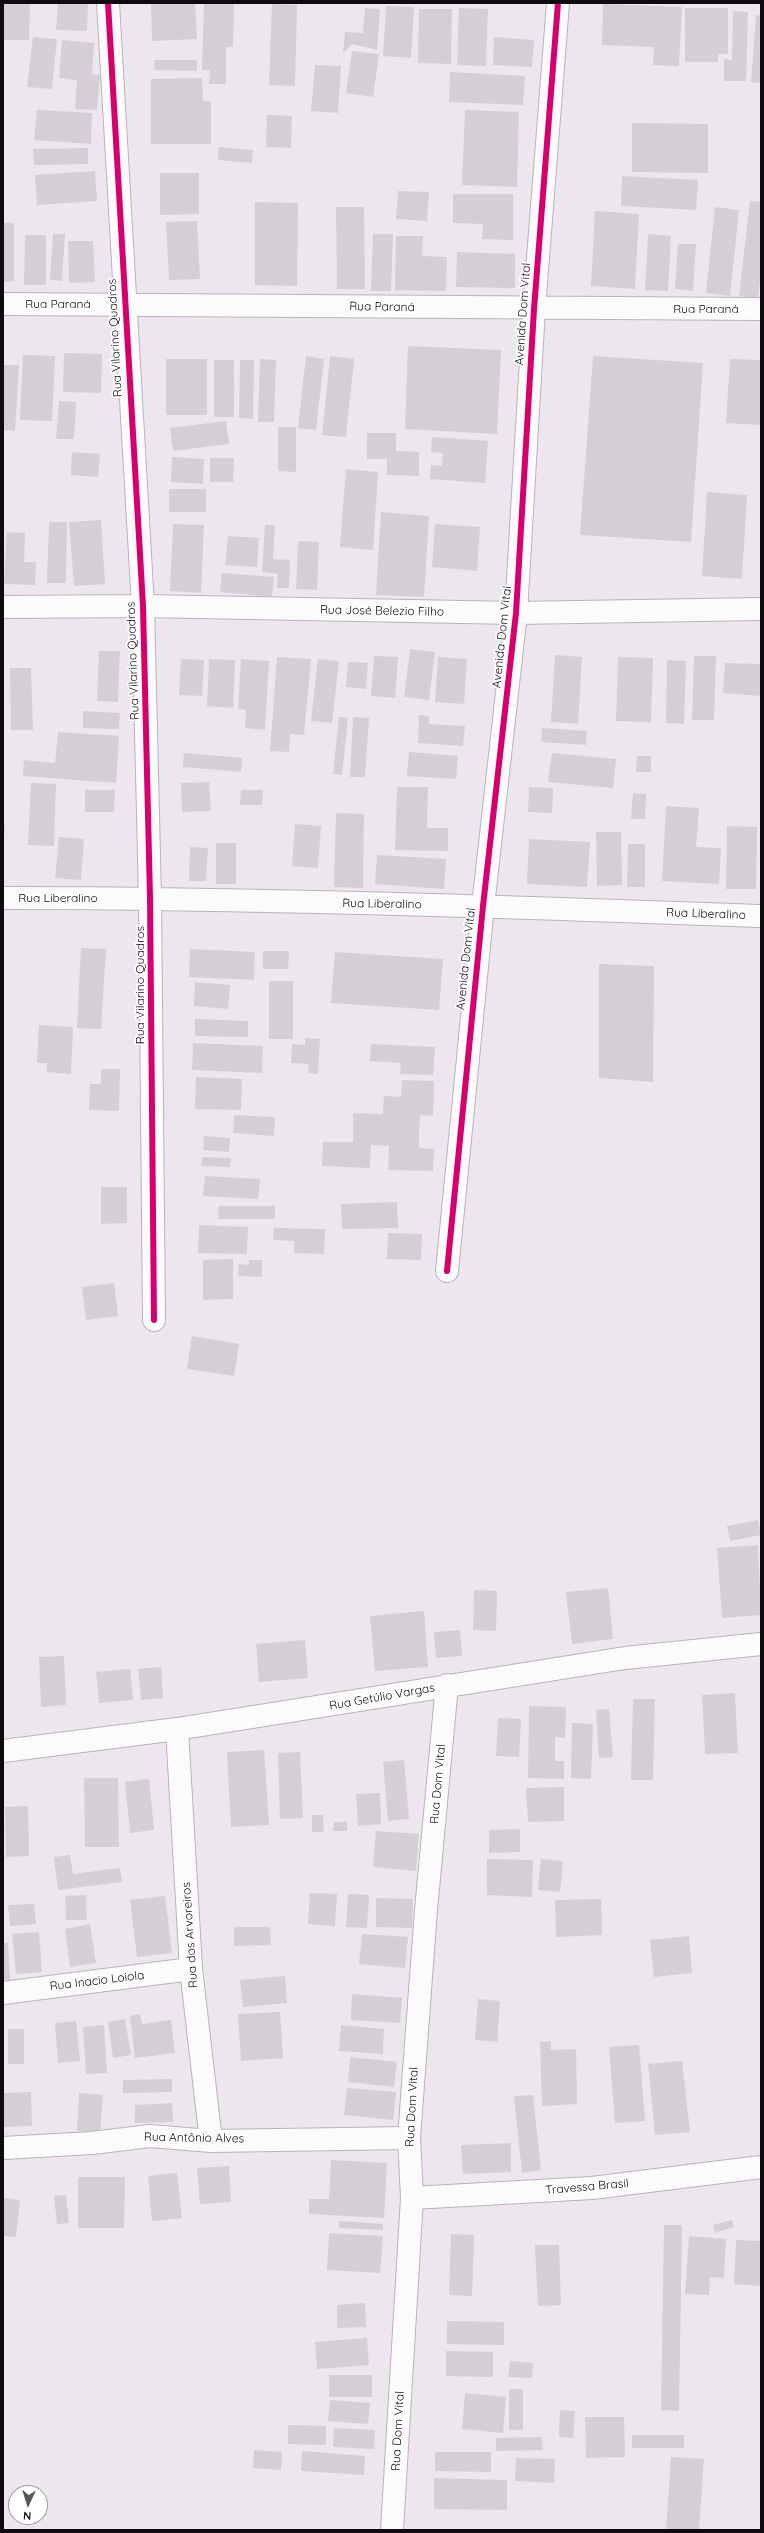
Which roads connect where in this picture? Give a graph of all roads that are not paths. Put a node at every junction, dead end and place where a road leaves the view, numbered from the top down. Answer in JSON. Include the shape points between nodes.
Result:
{"nodes":[{"id":1,"x":108,"y":3,"type":"edge"},
{"id":2,"x":558,"y":3,"type":"edge"},
{"id":3,"x":3,"y":304,"type":"edge"},
{"id":4,"x":124,"y":304,"type":"junction"},
{"id":5,"x":534,"y":309,"type":"junction"},
{"id":6,"x":761,"y":309,"type":"edge"},
{"id":7,"x":143,"y":606,"type":"junction"},
{"id":8,"x":3,"y":607,"type":"edge"},
{"id":9,"x":761,"y":609,"type":"edge"},
{"id":10,"x":516,"y":613,"type":"junction"},
{"id":11,"x":3,"y":898,"type":"edge"},
{"id":12,"x":150,"y":898,"type":"junction"},
{"id":13,"x":483,"y":906,"type":"junction"},
{"id":14,"x":761,"y":916,"type":"edge"},
{"id":15,"x":447,"y":1271,"type":"dead end"},
{"id":16,"x":154,"y":1320,"type":"dead end"},
{"id":17,"x":761,"y":1644,"type":"edge"},
{"id":18,"x":447,"y":1685,"type":"junction"},
{"id":19,"x":177,"y":1729,"type":"junction"},
{"id":20,"x":3,"y":1750,"type":"edge"},
{"id":21,"x":191,"y":1969,"type":"junction"},
{"id":22,"x":3,"y":1993,"type":"edge"},
{"id":23,"x":409,"y":2138,"type":"junction"},
{"id":24,"x":210,"y":2141,"type":"junction"},
{"id":25,"x":3,"y":2148,"type":"edge"},
{"id":26,"x":761,"y":2167,"type":"edge"},
{"id":27,"x":412,"y":2198,"type":"junction"},
{"id":28,"x":392,"y":2530,"type":"edge"}],
"edges":[{"from":1,"to":4,"type":"street","name":"Rua Vilarino Quadros"},
{"from":2,"to":5,"type":"street","name":"Avenida Dom Vital"},
{"from":3,"to":4,"type":"street","name":"Rua Paraná"},
{"from":4,"to":5,"type":"street","name":"Rua Paraná"},
{"from":4,"to":7,"type":"street","name":"Rua Vilarino Quadros"},
{"from":5,"to":6,"type":"street","name":"Rua Paraná"},
{"from":5,"to":10,"type":"street","name":"Avenida Dom Vital"},
{"from":7,"to":8,"type":"street","name":"Rua José Belezio Filho"},
{"from":7,"to":10,"type":"street","name":"Rua José Belezio Filho"},
{"from":7,"to":12,"type":"street","name":"Rua Vilarino Quadros"},
{"from":9,"to":10,"type":"street","name":"Rua José Belezio Filho"},
{"from":10,"to":13,"type":"street","name":"Avenida Dom Vital"},
{"from":11,"to":12,"type":"street","name":"Rua Liberalino"},
{"from":12,"to":13,"type":"street","name":"Rua Liberalino"},
{"from":12,"to":16,"type":"street","name":"Rua Vilarino Quadros"},
{"from":13,"to":14,"type":"street","name":"Rua Liberalino"},
{"from":13,"to":15,"type":"street","name":"Avenida Dom Vital"},
{"from":17,"to":18,"type":"street","name":"Rua Getúlio Vargas","via":[[625,1658]]},
{"from":18,"to":19,"type":"street","name":"Rua Getúlio Vargas","via":[[310,1710]]},
{"from":18,"to":23,"type":"street","name":"Rua Dom Vital","via":[[426,1910]]},
{"from":19,"to":20,"type":"street","name":"Rua Getúlio Vargas"},
{"from":19,"to":21,"type":"street","name":"Rua dos Arvoreiros"},
{"from":21,"to":22,"type":"street","name":"Rua Inacio Loiola"},
{"from":21,"to":24,"type":"street","name":"Rua dos Arvoreiros"},
{"from":23,"to":24,"type":"street","name":"Rua Antônio Alves"},
{"from":23,"to":27,"type":"street","name":"Rua Dom Vital"},
{"from":24,"to":25,"type":"street","name":"Rua Antônio Alves","via":[[150,2136],[92,2144]]},
{"from":26,"to":27,"type":"street","name":"Travessa Brasil","via":[[592,2188]]},
{"from":27,"to":28,"type":"street","name":"Rua Dom Vital"}]}
